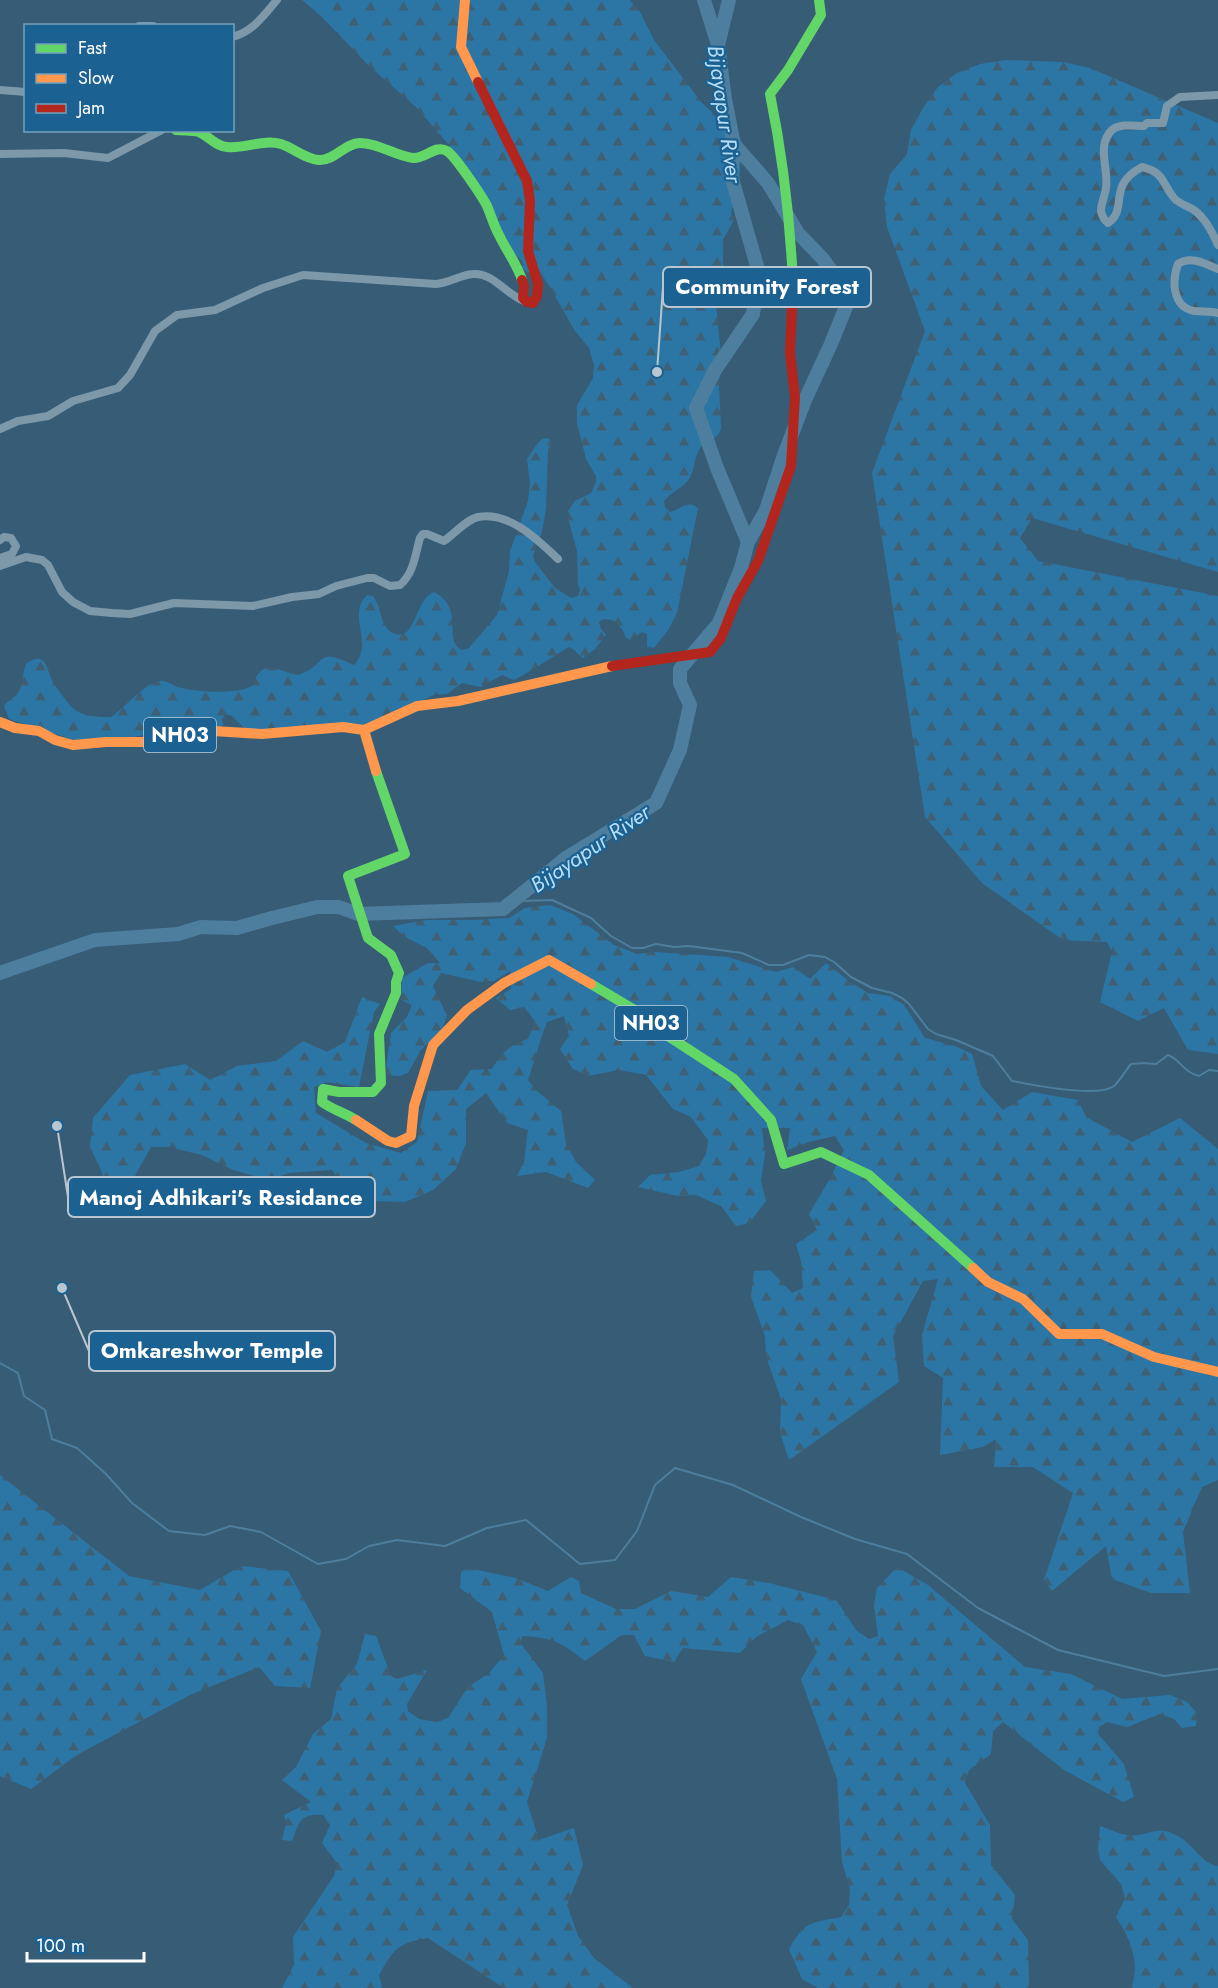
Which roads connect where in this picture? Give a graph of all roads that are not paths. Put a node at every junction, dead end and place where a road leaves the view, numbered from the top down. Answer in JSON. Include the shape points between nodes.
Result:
{"nodes":[{"id":1,"x":277,"y":0,"type":"edge"},
{"id":2,"x":465,"y":0,"type":"edge"},
{"id":3,"x":819,"y":0,"type":"edge"},
{"id":4,"x":234,"y":36,"type":"edge"},
{"id":5,"x":0,"y":90,"type":"edge"},
{"id":6,"x":24,"y":92,"type":"edge"},
{"id":7,"x":1218,"y":95,"type":"edge"},
{"id":8,"x":158,"y":132,"type":"edge"},
{"id":9,"x":198,"y":132,"type":"edge"},
{"id":10,"x":0,"y":154,"type":"edge"},
{"id":11,"x":1218,"y":245,"type":"edge"},
{"id":12,"x":1218,"y":269,"type":"edge"},
{"id":13,"x":524,"y":301,"type":"junction"},
{"id":14,"x":1218,"y":313,"type":"edge"},
{"id":15,"x":0,"y":429,"type":"edge"},
{"id":16,"x":0,"y":540,"type":"edge"},
{"id":17,"x":0,"y":558,"type":"edge"},
{"id":18,"x":558,"y":559,"type":"dead end"},
{"id":19,"x":0,"y":566,"type":"edge"},
{"id":20,"x":0,"y":722,"type":"edge"},
{"id":21,"x":364,"y":730,"type":"junction"},
{"id":22,"x":1218,"y":1372,"type":"edge"}],
"edges":[{"from":1,"to":4,"type":"street","via":[[253,27]]},
{"from":2,"to":13,"type":"main road","via":[[461,47],[526,181],[531,202],[527,234],[539,285],[533,303]]},
{"from":3,"to":21,"type":"main road","via":[[821,15],[770,94],[790,221],[794,297],[790,352],[795,397],[791,466],[758,561],[737,598],[721,639],[710,652],[625,663],[458,701],[417,706]]},
{"from":5,"to":6,"type":"street"},
{"from":7,"to":11,"type":"street","via":[[1180,97],[1167,106],[1163,123],[1116,127],[1111,131],[1104,145],[1107,187],[1101,210],[1108,223],[1118,207],[1120,187],[1126,176],[1142,167],[1151,169],[1167,183],[1176,200],[1198,213]]},
{"from":8,"to":10,"type":"street","via":[[108,158],[64,153]]},
{"from":9,"to":13,"type":"main road","via":[[227,147],[267,142],[320,160],[360,143],[413,158],[444,149],[486,204],[522,279]]},
{"from":12,"to":14,"type":"street","via":[[1184,260],[1178,264],[1174,283],[1179,303],[1193,311]]},
{"from":13,"to":15,"type":"street","via":[[478,274],[446,284],[292,277],[215,309],[177,315],[155,331],[118,388],[73,401],[48,416],[18,421]]},
{"from":16,"to":17,"type":"street","via":[[8,537],[16,546],[12,554]]},
{"from":18,"to":19,"type":"street","via":[[525,529],[495,517],[477,517],[444,541],[423,534],[412,567],[400,585],[390,586],[368,578],[319,594],[254,606],[174,603],[130,614],[81,608],[67,598],[42,560],[26,557]]},
{"from":20,"to":21,"type":"main road","number":"NH03","via":[[74,745],[155,741],[197,730],[261,734],[333,728]]},
{"from":21,"to":22,"type":"main road","number":"NH03","via":[[405,854],[348,876],[368,938],[391,955],[399,973],[396,993],[379,1034],[381,1083],[373,1092],[322,1089],[322,1102],[388,1141],[396,1143],[411,1136],[414,1106],[433,1045],[467,1010],[504,983],[549,960],[633,1009],[734,1079],[771,1120],[784,1164],[821,1152],[869,1175],[988,1282],[1023,1299],[1059,1334],[1102,1334],[1154,1358]]}]}
